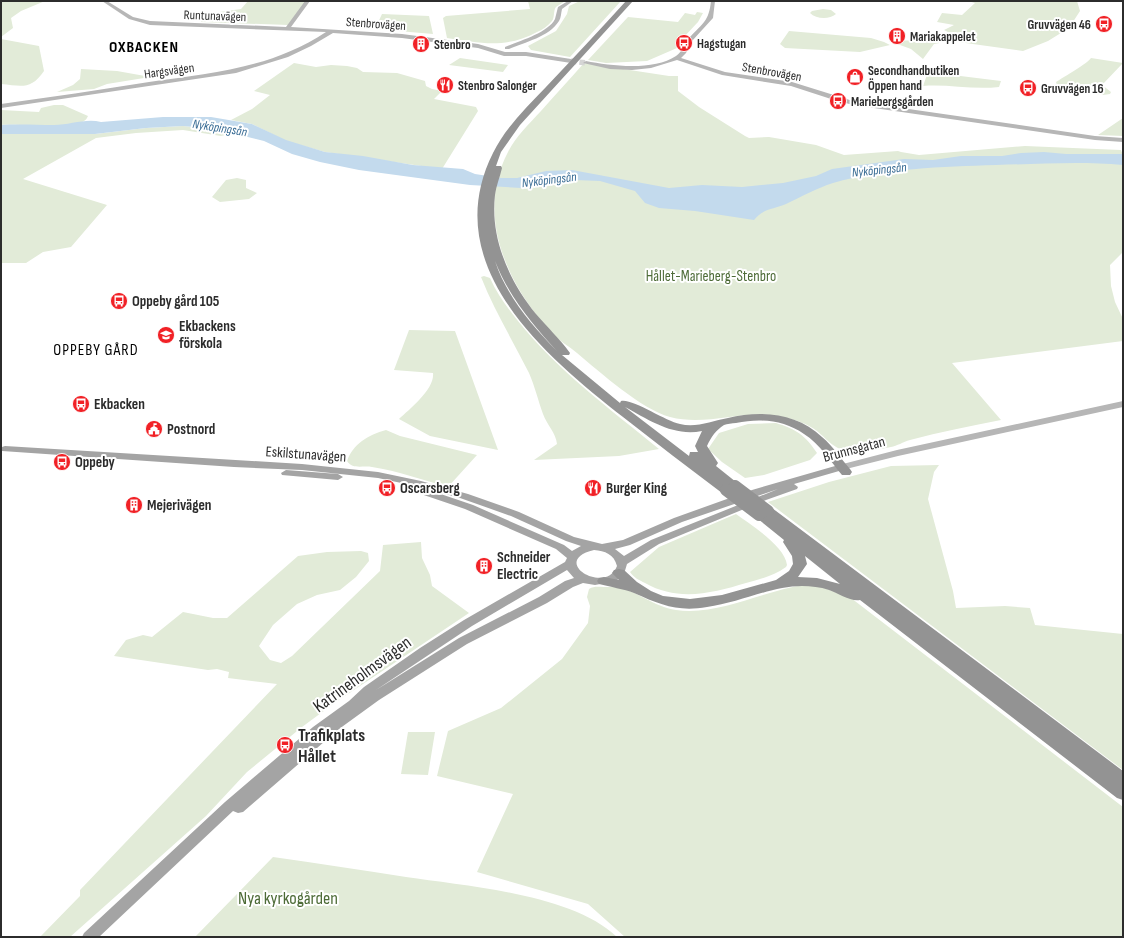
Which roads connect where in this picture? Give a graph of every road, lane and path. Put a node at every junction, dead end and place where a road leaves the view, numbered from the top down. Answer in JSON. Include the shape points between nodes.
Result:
{"nodes":[{"id":1,"x":104,"y":1,"type":"edge"},
{"id":2,"x":308,"y":1,"type":"edge"},
{"id":3,"x":571,"y":1,"type":"edge"},
{"id":4,"x":630,"y":1,"type":"edge"},
{"id":5,"x":637,"y":1,"type":"edge"},
{"id":6,"x":713,"y":1,"type":"edge"},
{"id":7,"x":288,"y":28,"type":"junction"},
{"id":8,"x":332,"y":31,"type":"junction"},
{"id":9,"x":522,"y":42,"type":"junction"},
{"id":10,"x":503,"y":49,"type":"junction"},
{"id":11,"x":516,"y":51,"type":"junction"},
{"id":12,"x":677,"y":58,"type":"junction"},
{"id":13,"x":571,"y":61,"type":"tunnel mouth"},
{"id":14,"x":586,"y":63,"type":"tunnel mouth"},
{"id":15,"x":1,"y":106,"type":"edge"},
{"id":16,"x":1123,"y":140,"type":"edge"},
{"id":17,"x":493,"y":171,"type":"junction"},
{"id":18,"x":487,"y":194,"type":"junction"},
{"id":19,"x":626,"y":404,"type":"junction"},
{"id":20,"x":1122,"y":407,"type":"edge"},
{"id":21,"x":721,"y":423,"type":"junction"},
{"id":22,"x":2,"y":451,"type":"edge"},
{"id":23,"x":844,"y":470,"type":"junction"},
{"id":24,"x":723,"y":477,"type":"junction"},
{"id":25,"x":730,"y":488,"type":"junction"},
{"id":26,"x":763,"y":513,"type":"junction"},
{"id":27,"x":784,"y":534,"type":"junction"},
{"id":28,"x":597,"y":548,"type":"junction"},
{"id":29,"x":571,"y":561,"type":"junction"},
{"id":30,"x":620,"y":568,"type":"junction"},
{"id":31,"x":583,"y":579,"type":"junction"},
{"id":32,"x":604,"y":581,"type":"junction"},
{"id":33,"x":776,"y":585,"type":"junction"},
{"id":34,"x":637,"y":590,"type":"junction"},
{"id":35,"x":877,"y":605,"type":"junction"},
{"id":36,"x":1123,"y":779,"type":"edge"},
{"id":37,"x":1123,"y":794,"type":"edge"},
{"id":38,"x":89,"y":937,"type":"edge"},
{"id":39,"x":97,"y":937,"type":"edge"}],
"edges":[{"from":1,"to":7,"type":"street","name":"Runtunavägen","via":[[131,18],[150,23]]},
{"from":2,"to":7,"type":"street"},
{"from":3,"to":9,"type":"street","via":[[560,8],[557,20],[550,28]]},
{"from":4,"to":17,"type":"highway","via":[[512,129],[495,154]]},
{"from":5,"to":17,"type":"highway","via":[[525,124]]},
{"from":6,"to":12,"type":"street","via":[[710,18]]},
{"from":7,"to":8,"type":"street","name":"Runtunavägen"},
{"from":8,"to":10,"type":"street","name":"Stenbrovägen","via":[[417,37]]},
{"from":8,"to":15,"type":"street","name":"Hargsvägen","via":[[290,56],[236,71]]},
{"from":9,"to":10,"type":"street"},
{"from":9,"to":11,"type":"street"},
{"from":10,"to":11,"type":"street","name":"Stenbrovägen"},
{"from":10,"to":11,"type":"street","name":"Stenbrovägen","via":[[504,54]]},
{"from":11,"to":13,"type":"street","name":"Stenbrovägen"},
{"from":12,"to":14,"type":"street","via":[[640,67],[610,67]]},
{"from":12,"to":16,"type":"street","name":"Stenbrovägen","via":[[724,74],[796,85],[853,103]]},
{"from":17,"to":18,"type":"highway"},
{"from":18,"to":19,"type":"highway","via":[[498,258],[523,304],[572,360]]},
{"from":18,"to":25,"type":"highway","via":[[480,213],[489,258],[504,290],[523,320],[572,371]]},
{"from":19,"to":21,"type":"highway","via":[[677,427],[695,429]]},
{"from":19,"to":24,"type":"highway"},
{"from":20,"to":23,"type":"street","name":"Brunnsgatan","via":[[897,453]]},
{"from":21,"to":23,"type":"highway","via":[[758,417],[796,424],[818,438]]},
{"from":21,"to":24,"type":"highway","via":[[706,434],[700,446]]},
{"from":22,"to":28,"type":"main road","name":"Eskilstunavägen","via":[[302,467],[378,475],[464,496]]},
{"from":22,"to":29,"type":"main road","name":"Eskilstunavägen","via":[[12,456],[355,478],[387,483],[417,489],[469,507],[560,547]]},
{"from":23,"to":28,"type":"main road","name":"Brunnsgatan","via":[[756,492],[678,520],[626,543]]},
{"from":23,"to":30,"type":"main road","name":"Brunnsgatan","via":[[762,498],[655,542]]},
{"from":24,"to":25,"type":"highway"},
{"from":25,"to":26,"type":"highway","bridge":true},
{"from":26,"to":27,"type":"highway"},
{"from":26,"to":36,"type":"highway"},
{"from":27,"to":33,"type":"highway","via":[[796,550],[800,564],[794,574]]},
{"from":27,"to":35,"type":"highway"},
{"from":28,"to":29,"type":"main road","via":[[581,550]]},
{"from":28,"to":30,"type":"main road","via":[[616,554]]},
{"from":29,"to":31,"type":"main road","via":[[573,573]]},
{"from":29,"to":38,"type":"main road","name":"Katrineholmsvägen","via":[[468,623],[368,690],[317,730],[230,806]]},
{"from":30,"to":32,"type":"main road","via":[[614,577]]},
{"from":30,"to":34,"type":"highway"},
{"from":31,"to":32,"type":"main road","via":[[593,582]]},
{"from":31,"to":39,"type":"main road","name":"Katrineholmsvägen","via":[[463,641],[346,717],[186,853]]},
{"from":32,"to":34,"type":"highway"},
{"from":33,"to":34,"type":"highway","via":[[717,602],[687,605],[656,599]]},
{"from":33,"to":35,"type":"highway","via":[[806,582],[827,584]]},
{"from":35,"to":37,"type":"highway"}]}
